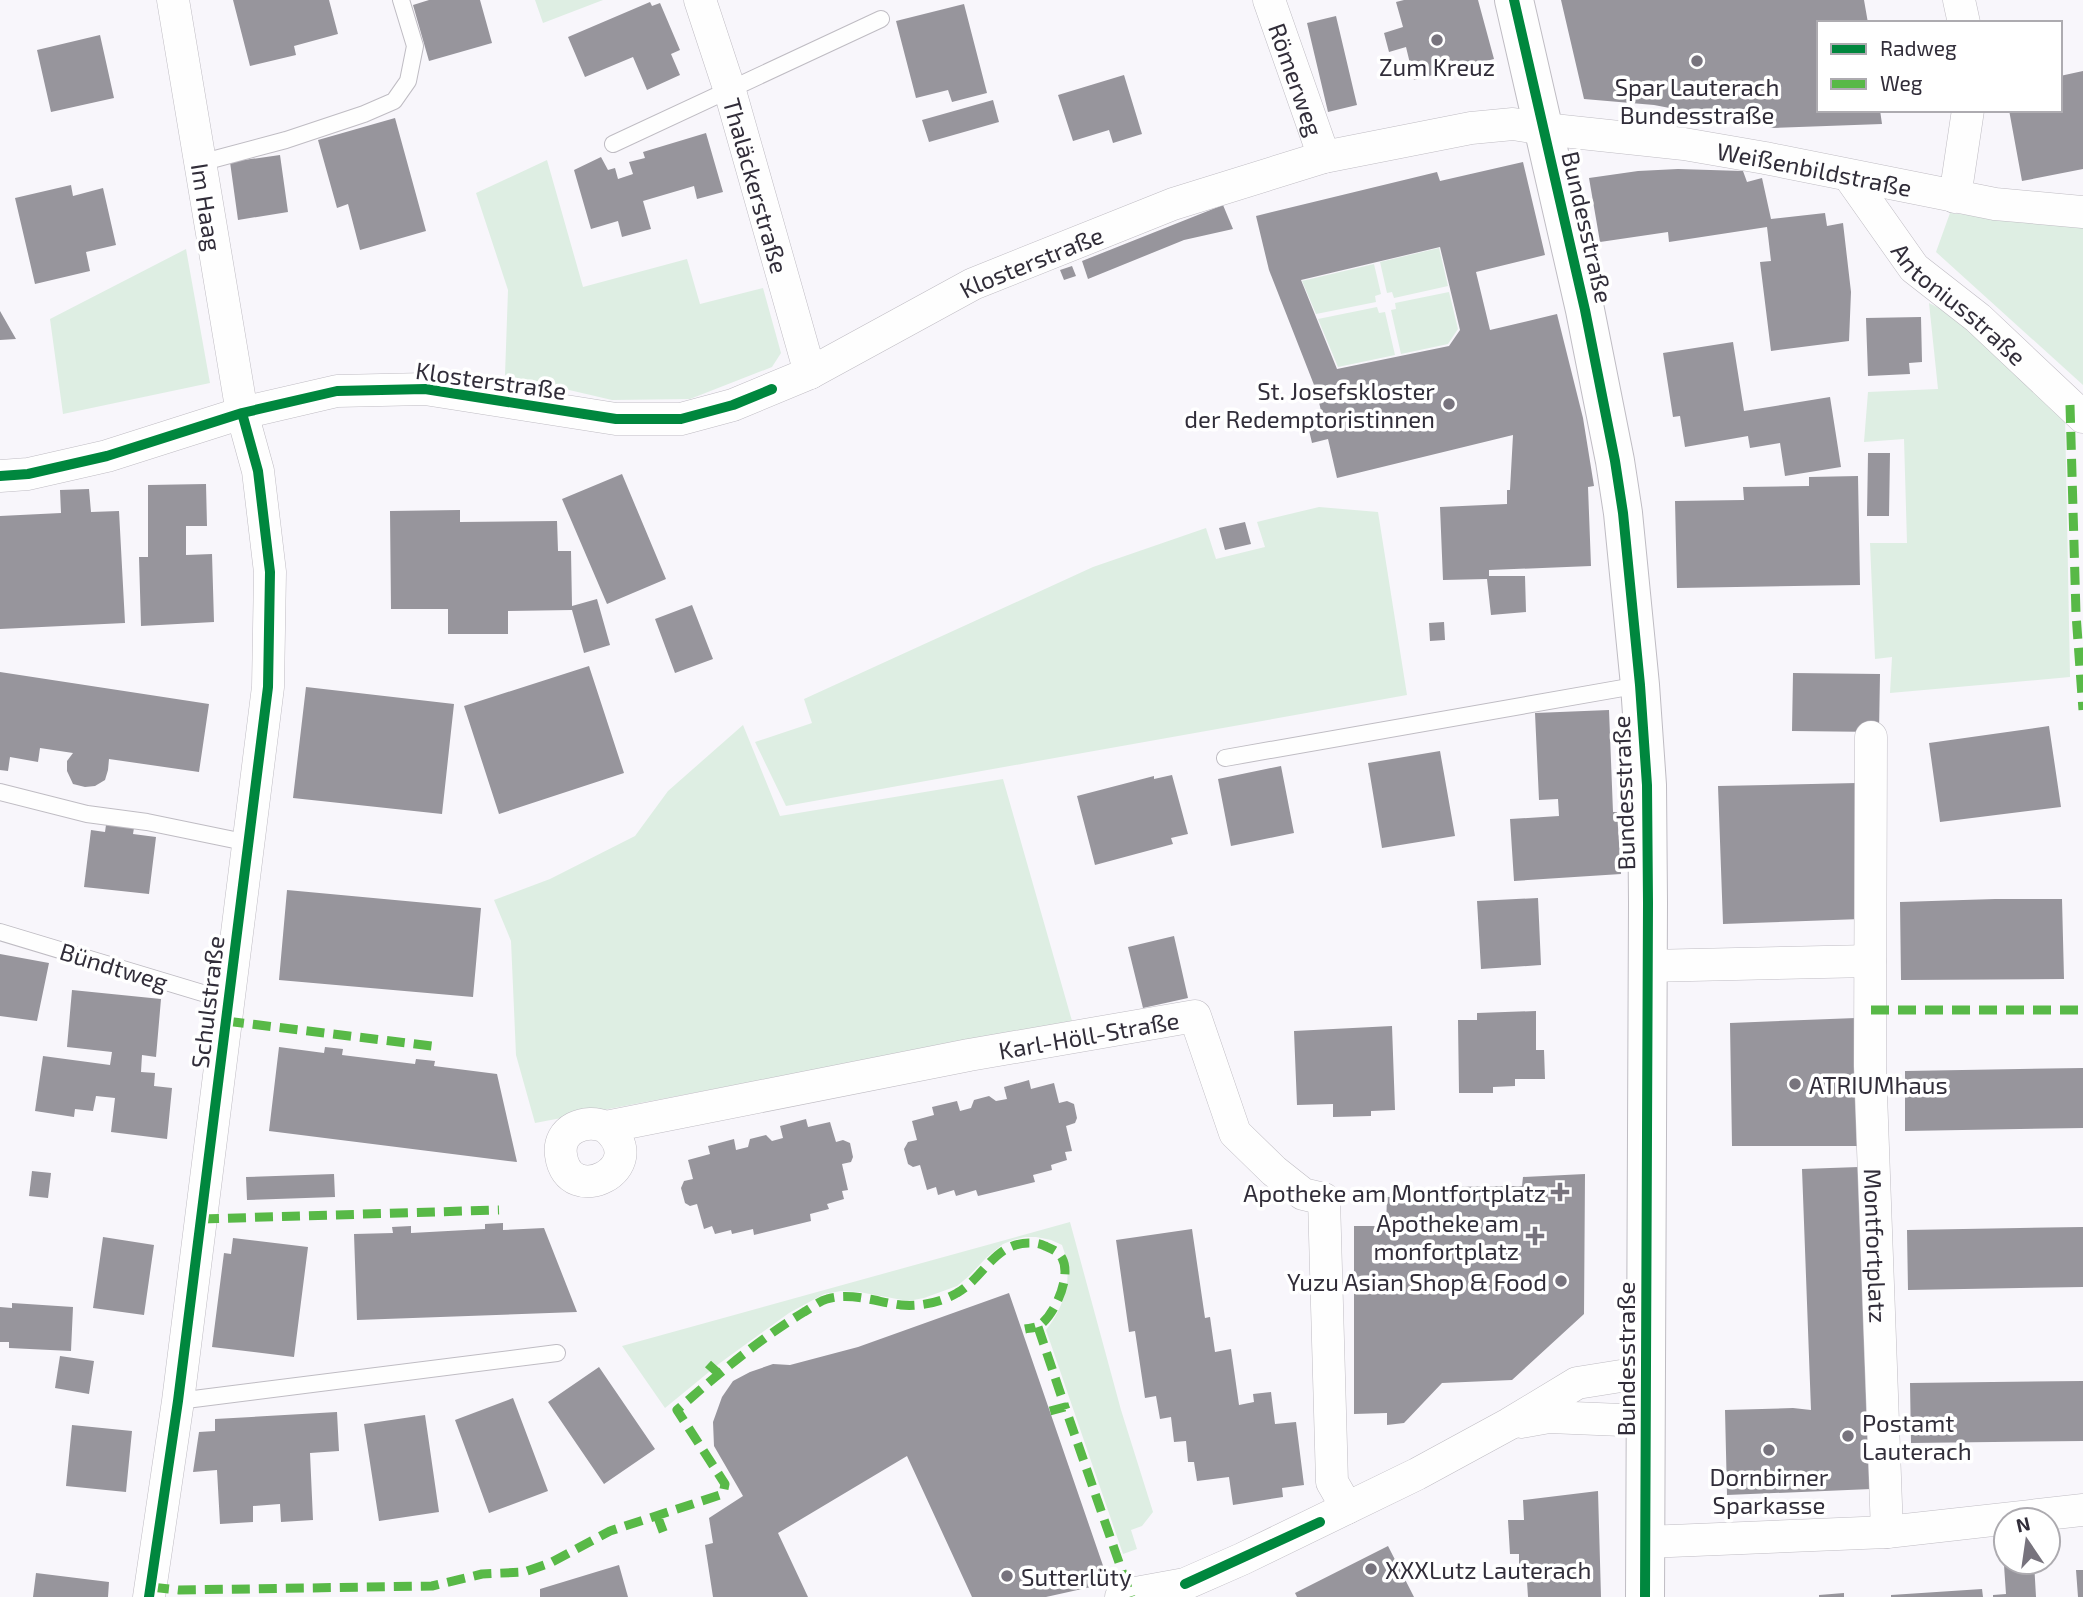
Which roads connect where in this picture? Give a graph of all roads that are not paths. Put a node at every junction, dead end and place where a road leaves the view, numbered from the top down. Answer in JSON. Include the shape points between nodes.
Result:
{"nodes":[{"id":1,"x":173,"y":0,"type":"edge"},
{"id":2,"x":401,"y":0,"type":"edge"},
{"id":3,"x":700,"y":0,"type":"edge"},
{"id":4,"x":1269,"y":0,"type":"edge"},
{"id":5,"x":1514,"y":0,"type":"edge"},
{"id":6,"x":1959,"y":0,"type":"edge"},
{"id":7,"x":881,"y":19,"type":"dead end"},
{"id":8,"x":1964,"y":21,"type":"edge"},
{"id":9,"x":730,"y":91,"type":"junction"},
{"id":10,"x":1968,"y":112,"type":"edge"},
{"id":11,"x":1544,"y":129,"type":"junction"},
{"id":12,"x":613,"y":144,"type":"dead end"},
{"id":13,"x":1324,"y":157,"type":"junction"},
{"id":14,"x":200,"y":163,"type":"junction"},
{"id":15,"x":1849,"y":176,"type":"junction"},
{"id":16,"x":1955,"y":197,"type":"junction"},
{"id":17,"x":2083,"y":212,"type":"edge"},
{"id":18,"x":810,"y":373,"type":"junction"},
{"id":19,"x":242,"y":413,"type":"junction"},
{"id":20,"x":2083,"y":417,"type":"edge"},
{"id":21,"x":0,"y":476,"type":"edge"},
{"id":22,"x":1640,"y":685,"type":"junction"},
{"id":23,"x":1871,"y":737,"type":"dead end"},
{"id":24,"x":1225,"y":758,"type":"dead end"},
{"id":25,"x":0,"y":792,"type":"edge"},
{"id":26,"x":248,"y":843,"type":"junction"},
{"id":27,"x":0,"y":932,"type":"edge"},
{"id":28,"x":1870,"y":961,"type":"junction"},
{"id":29,"x":1647,"y":966,"type":"junction"},
{"id":30,"x":229,"y":1001,"type":"junction"},
{"id":31,"x":606,"y":1127,"type":"dead end"},
{"id":32,"x":556,"y":1353,"type":"dead end"},
{"id":33,"x":1646,"y":1372,"type":"junction"},
{"id":34,"x":178,"y":1401,"type":"junction"},
{"id":35,"x":1646,"y":1421,"type":"junction"},
{"id":36,"x":1509,"y":1424,"type":"junction"},
{"id":37,"x":1347,"y":1508,"type":"junction"},
{"id":38,"x":2083,"y":1510,"type":"edge"},
{"id":39,"x":1887,"y":1532,"type":"junction"},
{"id":40,"x":1646,"y":1542,"type":"junction"},
{"id":41,"x":1177,"y":1591,"type":"edge"},
{"id":42,"x":149,"y":1597,"type":"edge"},
{"id":43,"x":1121,"y":1597,"type":"edge"},
{"id":44,"x":1645,"y":1597,"type":"edge"}],
"edges":[{"from":1,"to":14,"type":"street","name":"Im Haag"},
{"from":2,"to":14,"type":"lane","via":[[415,46],[408,81],[394,101],[285,140]]},
{"from":3,"to":9,"type":"street","name":"Thaläckerstraße"},
{"from":4,"to":13,"type":"street","name":"Römerweg"},
{"from":5,"to":11,"type":"main road","name":"Bundesstraße"},
{"from":6,"to":8,"type":"street"},
{"from":7,"to":9,"type":"lane"},
{"from":9,"to":12,"type":"lane"},
{"from":9,"to":18,"type":"street","name":"Thaläckerstraße"},
{"from":10,"to":16,"type":"street"},
{"from":11,"to":13,"type":"street","name":"Klosterstraße","via":[[1513,124],[1471,128]]},
{"from":11,"to":15,"type":"street","name":"Weißenbildstraße","via":[[1684,144]]},
{"from":11,"to":22,"type":"main road","name":"Bundesstraße","via":[[1586,310],[1617,474]]},
{"from":13,"to":18,"type":"street","name":"Klosterstraße","via":[[1173,204],[973,284]]},
{"from":14,"to":19,"type":"street","name":"Im Haag"},
{"from":15,"to":16,"type":"street","name":"Weißenbildstraße"},
{"from":15,"to":20,"type":"street","name":"Antoniusstraße","via":[[1914,268],[1978,317]]},
{"from":16,"to":17,"type":"street","name":"Weißenbildstraße"},
{"from":18,"to":19,"type":"street","name":"Klosterstraße","via":[[733,405],[681,419],[616,419],[425,389],[337,390]]},
{"from":19,"to":21,"type":"street","name":"Klosterstraße","via":[[107,456]]},
{"from":19,"to":26,"type":"street","name":"Schulstraße","via":[[258,471],[270,572],[268,687]]},
{"from":22,"to":24,"type":"lane"},
{"from":22,"to":29,"type":"main road","name":"Bundesstraße","via":[[1647,785]]},
{"from":23,"to":28,"type":"street","name":"Montfortplatz"},
{"from":25,"to":26,"type":"lane","via":[[87,814]]},
{"from":26,"to":30,"type":"street","name":"Schulstraße"},
{"from":27,"to":30,"type":"lane","name":"Bündtweg"},
{"from":28,"to":29,"type":"street"},
{"from":28,"to":39,"type":"street","name":"Montfortplatz"},
{"from":29,"to":33,"type":"main road","name":"Bundesstraße"},
{"from":30,"to":34,"type":"street","name":"Schulstraße"},
{"from":31,"to":37,"type":"street","name":"Karl-Höll-Straße","via":[[1203,1014],[1235,1133],[1303,1194],[1324,1199],[1332,1482]]},
{"from":32,"to":34,"type":"lane"},
{"from":33,"to":35,"type":"main road","name":"Bundesstraße"},
{"from":33,"to":36,"type":"street","via":[[1577,1383]]},
{"from":34,"to":42,"type":"street","name":"Schulstraße"},
{"from":35,"to":36,"type":"street","via":[[1549,1417]]},
{"from":35,"to":40,"type":"main road","name":"Bundesstraße"},
{"from":36,"to":37,"type":"street"},
{"from":37,"to":41,"type":"street"},
{"from":38,"to":39,"type":"street"},
{"from":39,"to":40,"type":"street"},
{"from":40,"to":44,"type":"main road","name":"Bundesstraße"},
{"from":41,"to":43,"type":"street"}]}
